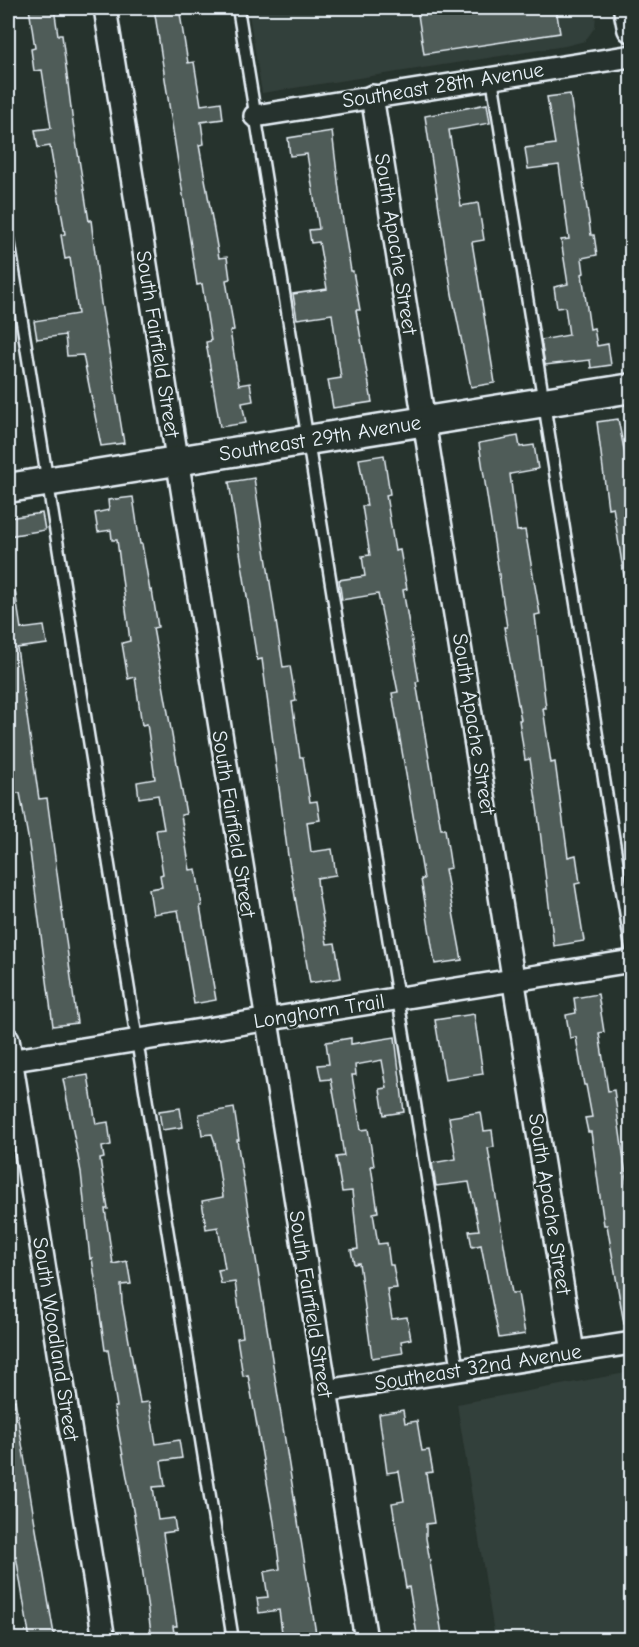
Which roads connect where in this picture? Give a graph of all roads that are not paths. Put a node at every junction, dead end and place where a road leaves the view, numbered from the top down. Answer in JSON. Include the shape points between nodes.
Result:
{"nodes":[{"id":1,"x":105,"y":8,"type":"edge"},
{"id":2,"x":238,"y":8,"type":"edge"},
{"id":3,"x":628,"y":8,"type":"edge"},
{"id":4,"x":632,"y":28,"type":"edge"},
{"id":5,"x":632,"y":56,"type":"edge"},
{"id":6,"x":492,"y":78,"type":"junction"},
{"id":7,"x":372,"y":96,"type":"junction"},
{"id":8,"x":255,"y":116,"type":"junction"},
{"id":9,"x":8,"y":234,"type":"edge"},
{"id":10,"x":632,"y":388,"type":"edge"},
{"id":11,"x":542,"y":402,"type":"junction"},
{"id":12,"x":426,"y":421,"type":"junction"},
{"id":13,"x":308,"y":440,"type":"junction"},
{"id":14,"x":177,"y":461,"type":"junction"},
{"id":15,"x":47,"y":481,"type":"junction"},
{"id":16,"x":8,"y":488,"type":"edge"},
{"id":17,"x":632,"y":954,"type":"edge"},
{"id":18,"x":632,"y":961,"type":"edge"},
{"id":19,"x":514,"y":980,"type":"junction"},
{"id":20,"x":398,"y":998,"type":"junction"},
{"id":21,"x":266,"y":1020,"type":"junction"},
{"id":22,"x":8,"y":1039,"type":"edge"},
{"id":23,"x":138,"y":1040,"type":"junction"},
{"id":24,"x":9,"y":1061,"type":"edge"},
{"id":25,"x":632,"y":1343,"type":"edge"},
{"id":26,"x":573,"y":1352,"type":"junction"},
{"id":27,"x":458,"y":1370,"type":"junction"},
{"id":28,"x":325,"y":1391,"type":"junction"},
{"id":29,"x":104,"y":1640,"type":"edge"},
{"id":30,"x":233,"y":1640,"type":"edge"},
{"id":31,"x":366,"y":1640,"type":"edge"}],
"edges":[{"from":1,"to":14,"type":"street","name":"South Fairfield Street"},
{"from":2,"to":8,"type":"lane"},
{"from":3,"to":4,"type":"street"},
{"from":5,"to":6,"type":"street","name":"Southeast 28th Avenue"},
{"from":6,"to":7,"type":"street","name":"Southeast 28th Avenue"},
{"from":6,"to":11,"type":"lane"},
{"from":7,"to":8,"type":"street","name":"Southeast 28th Avenue"},
{"from":7,"to":12,"type":"street","name":"South Apache Street"},
{"from":8,"to":13,"type":"lane"},
{"from":9,"to":15,"type":"lane"},
{"from":10,"to":11,"type":"street","name":"Southeast 29th Avenue"},
{"from":11,"to":12,"type":"street","name":"Southeast 29th Avenue"},
{"from":11,"to":17,"type":"lane"},
{"from":12,"to":13,"type":"street","name":"Southeast 29th Avenue"},
{"from":12,"to":19,"type":"street","name":"South Apache Street"},
{"from":13,"to":14,"type":"street","name":"Southeast 29th Avenue"},
{"from":13,"to":20,"type":"lane"},
{"from":14,"to":15,"type":"street","name":"Southeast 29th Avenue"},
{"from":14,"to":21,"type":"street","name":"South Fairfield Street"},
{"from":15,"to":16,"type":"street","name":"Southeast 29th Avenue"},
{"from":15,"to":23,"type":"lane"},
{"from":18,"to":19,"type":"street","name":"Longhorn Trail"},
{"from":19,"to":20,"type":"street","name":"Longhorn Trail"},
{"from":19,"to":26,"type":"street","name":"South Apache Street"},
{"from":20,"to":21,"type":"street","name":"Longhorn Trail"},
{"from":20,"to":27,"type":"lane"},
{"from":21,"to":23,"type":"street","name":"Longhorn Trail"},
{"from":21,"to":28,"type":"street","name":"South Fairfield Street"},
{"from":22,"to":24,"type":"street","name":"South Woodland Street"},
{"from":23,"to":24,"type":"street","name":"Longhorn Trail"},
{"from":23,"to":30,"type":"lane"},
{"from":24,"to":29,"type":"street","name":"South Woodland Street"},
{"from":25,"to":26,"type":"street","name":"Southeast 32nd Avenue"},
{"from":26,"to":27,"type":"street","name":"Southeast 32nd Avenue"},
{"from":27,"to":28,"type":"street","name":"Southeast 32nd Avenue"},
{"from":28,"to":31,"type":"street","name":"South Fairfield Street"}]}
